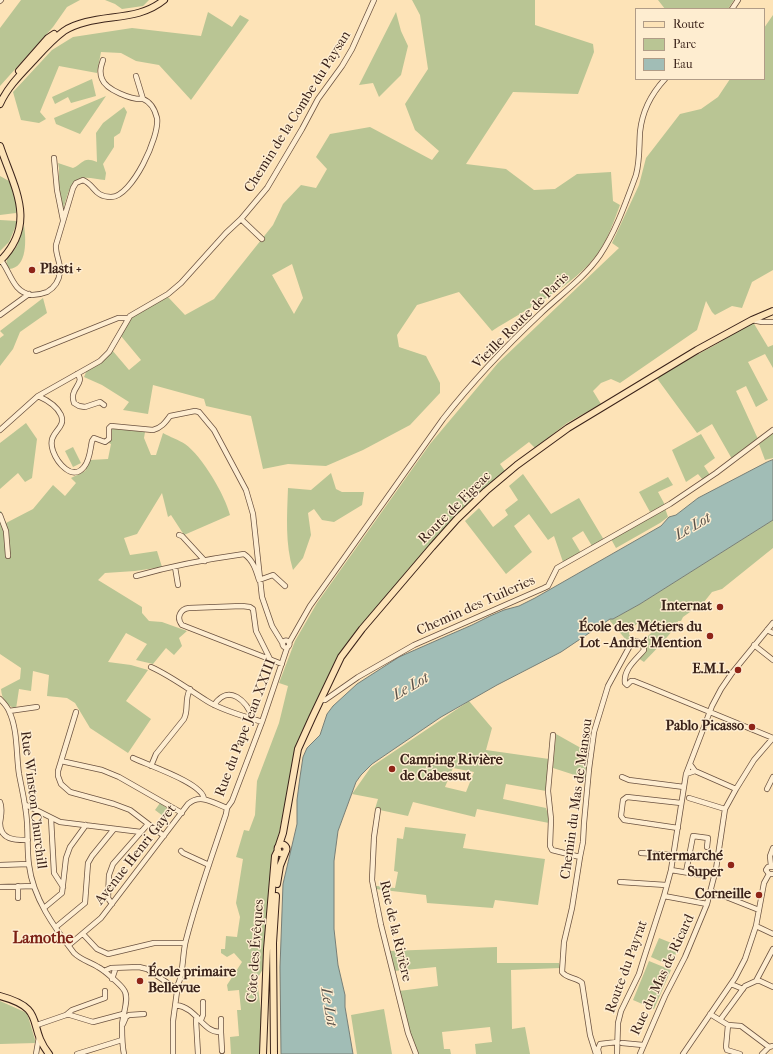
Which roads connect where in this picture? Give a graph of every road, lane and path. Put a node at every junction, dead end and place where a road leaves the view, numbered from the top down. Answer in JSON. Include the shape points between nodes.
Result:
{"nodes":[{"id":1,"x":158,"y":0,"type":"edge"},
{"id":2,"x":164,"y":0,"type":"edge"},
{"id":3,"x":374,"y":0,"type":"edge"},
{"id":4,"x":103,"y":60,"type":"dead end"},
{"id":5,"x":136,"y":76,"type":"dead end"},
{"id":6,"x":664,"y":80,"type":"edge"},
{"id":7,"x":0,"y":99,"type":"edge"},
{"id":8,"x":143,"y":99,"type":"junction"},
{"id":9,"x":0,"y":104,"type":"edge"},
{"id":10,"x":0,"y":146,"type":"edge"},
{"id":11,"x":54,"y":158,"type":"dead end"},
{"id":12,"x":241,"y":219,"type":"junction"},
{"id":13,"x":63,"y":221,"type":"junction"},
{"id":14,"x":262,"y":239,"type":"dead end"},
{"id":15,"x":0,"y":260,"type":"edge"},
{"id":16,"x":0,"y":269,"type":"edge"},
{"id":17,"x":8,"y":274,"type":"junction"},
{"id":18,"x":28,"y":294,"type":"junction"},
{"id":19,"x":773,"y":311,"type":"edge"},
{"id":20,"x":0,"y":315,"type":"edge"},
{"id":21,"x":127,"y":318,"type":"junction"},
{"id":22,"x":752,"y":320,"type":"junction"},
{"id":23,"x":773,"y":322,"type":"edge"},
{"id":24,"x":36,"y":351,"type":"dead end"},
{"id":25,"x":77,"y":374,"type":"junction"},
{"id":26,"x":38,"y":396,"type":"junction"},
{"id":27,"x":104,"y":405,"type":"dead end"},
{"id":28,"x":0,"y":430,"type":"edge"},
{"id":29,"x":773,"y":430,"type":"edge"},
{"id":30,"x":0,"y":515,"type":"edge"},
{"id":31,"x":179,"y":535,"type":"dead end"},
{"id":32,"x":8,"y":556,"type":"dead end"},
{"id":33,"x":205,"y":561,"type":"junction"},
{"id":34,"x":175,"y":567,"type":"junction"},
{"id":35,"x":136,"y":576,"type":"dead end"},
{"id":36,"x":259,"y":580,"type":"junction"},
{"id":37,"x":178,"y":585,"type":"dead end"},
{"id":38,"x":285,"y":586,"type":"dead end"},
{"id":39,"x":773,"y":622,"type":"edge"},
{"id":40,"x":767,"y":630,"type":"junction"},
{"id":41,"x":773,"y":633,"type":"edge"},
{"id":42,"x":286,"y":644,"type":"junction"},
{"id":43,"x":754,"y":645,"type":"junction"},
{"id":44,"x":270,"y":659,"type":"junction"},
{"id":45,"x":773,"y":660,"type":"edge"},
{"id":46,"x":282,"y":664,"type":"junction"},
{"id":47,"x":151,"y":667,"type":"dead end"},
{"id":48,"x":190,"y":689,"type":"junction"},
{"id":49,"x":0,"y":699,"type":"edge"},
{"id":50,"x":321,"y":700,"type":"junction"},
{"id":51,"x":214,"y":705,"type":"junction"},
{"id":52,"x":37,"y":707,"type":"dead end"},
{"id":53,"x":9,"y":711,"type":"junction"},
{"id":54,"x":76,"y":712,"type":"dead end"},
{"id":55,"x":710,"y":712,"type":"junction"},
{"id":56,"x":253,"y":719,"type":"junction"},
{"id":57,"x":262,"y":722,"type":"junction"},
{"id":58,"x":553,"y":735,"type":"dead end"},
{"id":59,"x":773,"y":738,"type":"edge"},
{"id":60,"x":133,"y":758,"type":"dead end"},
{"id":61,"x":61,"y":761,"type":"junction"},
{"id":62,"x":690,"y":764,"type":"junction"},
{"id":63,"x":151,"y":766,"type":"junction"},
{"id":64,"x":695,"y":771,"type":"junction"},
{"id":65,"x":686,"y":774,"type":"junction"},
{"id":66,"x":622,"y":777,"type":"dead end"},
{"id":67,"x":773,"y":777,"type":"edge"},
{"id":68,"x":684,"y":787,"type":"junction"},
{"id":69,"x":736,"y":789,"type":"junction"},
{"id":70,"x":767,"y":789,"type":"dead end"},
{"id":71,"x":683,"y":793,"type":"junction"},
{"id":72,"x":689,"y":798,"type":"junction"},
{"id":73,"x":204,"y":799,"type":"junction"},
{"id":74,"x":0,"y":802,"type":"edge"},
{"id":75,"x":682,"y":802,"type":"junction"},
{"id":76,"x":26,"y":805,"type":"junction"},
{"id":77,"x":227,"y":808,"type":"junction"},
{"id":78,"x":725,"y":809,"type":"junction"},
{"id":79,"x":378,"y":810,"type":"dead end"},
{"id":80,"x":182,"y":813,"type":"junction"},
{"id":81,"x":51,"y":818,"type":"junction"},
{"id":82,"x":0,"y":822,"type":"edge"},
{"id":83,"x":148,"y":824,"type":"junction"},
{"id":84,"x":86,"y":825,"type":"junction"},
{"id":85,"x":678,"y":828,"type":"junction"},
{"id":86,"x":114,"y":829,"type":"junction"},
{"id":87,"x":140,"y":832,"type":"junction"},
{"id":88,"x":164,"y":836,"type":"junction"},
{"id":89,"x":28,"y":840,"type":"junction"},
{"id":90,"x":707,"y":847,"type":"dead end"},
{"id":91,"x":773,"y":848,"type":"edge"},
{"id":92,"x":281,"y":849,"type":"junction"},
{"id":93,"x":181,"y":851,"type":"dead end"},
{"id":94,"x":641,"y":853,"type":"dead end"},
{"id":95,"x":674,"y":855,"type":"junction"},
{"id":96,"x":580,"y":857,"type":"junction"},
{"id":97,"x":28,"y":864,"type":"junction"},
{"id":98,"x":0,"y":865,"type":"edge"},
{"id":99,"x":209,"y":865,"type":"junction"},
{"id":100,"x":772,"y":867,"type":"edge"},
{"id":101,"x":671,"y":870,"type":"junction"},
{"id":102,"x":686,"y":872,"type":"junction"},
{"id":103,"x":701,"y":872,"type":"dead end"},
{"id":104,"x":771,"y":874,"type":"edge"},
{"id":105,"x":620,"y":882,"type":"dead end"},
{"id":106,"x":666,"y":885,"type":"junction"},
{"id":107,"x":18,"y":886,"type":"junction"},
{"id":108,"x":34,"y":886,"type":"junction"},
{"id":109,"x":0,"y":887,"type":"edge"},
{"id":110,"x":63,"y":888,"type":"junction"},
{"id":111,"x":711,"y":891,"type":"junction"},
{"id":112,"x":664,"y":896,"type":"junction"},
{"id":113,"x":18,"y":898,"type":"dead end"},
{"id":114,"x":112,"y":904,"type":"junction"},
{"id":115,"x":707,"y":904,"type":"junction"},
{"id":116,"x":44,"y":908,"type":"junction"},
{"id":117,"x":759,"y":910,"type":"junction"},
{"id":118,"x":756,"y":926,"type":"junction"},
{"id":119,"x":56,"y":927,"type":"junction"},
{"id":120,"x":84,"y":934,"type":"junction"},
{"id":121,"x":773,"y":934,"type":"edge"},
{"id":122,"x":185,"y":943,"type":"junction"},
{"id":123,"x":68,"y":946,"type":"junction"},
{"id":124,"x":773,"y":949,"type":"edge"},
{"id":125,"x":117,"y":969,"type":"junction"},
{"id":126,"x":106,"y":973,"type":"junction"},
{"id":127,"x":112,"y":979,"type":"junction"},
{"id":128,"x":756,"y":981,"type":"junction"},
{"id":129,"x":731,"y":984,"type":"junction"},
{"id":130,"x":178,"y":988,"type":"junction"},
{"id":131,"x":773,"y":988,"type":"edge"},
{"id":132,"x":743,"y":989,"type":"junction"},
{"id":133,"x":105,"y":991,"type":"dead end"},
{"id":134,"x":0,"y":995,"type":"edge"},
{"id":135,"x":203,"y":1002,"type":"dead end"},
{"id":136,"x":176,"y":1005,"type":"junction"},
{"id":137,"x":123,"y":1014,"type":"junction"},
{"id":138,"x":144,"y":1014,"type":"dead end"},
{"id":139,"x":710,"y":1014,"type":"junction"},
{"id":140,"x":66,"y":1015,"type":"junction"},
{"id":141,"x":199,"y":1018,"type":"junction"},
{"id":142,"x":220,"y":1019,"type":"dead end"},
{"id":143,"x":720,"y":1020,"type":"junction"},
{"id":144,"x":37,"y":1025,"type":"junction"},
{"id":145,"x":122,"y":1025,"type":"junction"},
{"id":146,"x":728,"y":1025,"type":"junction"},
{"id":147,"x":221,"y":1032,"type":"junction"},
{"id":148,"x":39,"y":1037,"type":"junction"},
{"id":149,"x":122,"y":1040,"type":"junction"},
{"id":150,"x":617,"y":1043,"type":"junction"},
{"id":151,"x":642,"y":1045,"type":"junction"},
{"id":152,"x":771,"y":1047,"type":"edge"},
{"id":153,"x":46,"y":1051,"type":"edge"},
{"id":154,"x":222,"y":1051,"type":"dead end"},
{"id":155,"x":36,"y":1053,"type":"edge"},
{"id":156,"x":77,"y":1054,"type":"edge"},
{"id":157,"x":124,"y":1054,"type":"edge"},
{"id":158,"x":173,"y":1054,"type":"edge"},
{"id":159,"x":198,"y":1054,"type":"edge"},
{"id":160,"x":263,"y":1054,"type":"edge"},
{"id":161,"x":274,"y":1054,"type":"edge"},
{"id":162,"x":416,"y":1054,"type":"edge"},
{"id":163,"x":597,"y":1054,"type":"edge"},
{"id":164,"x":617,"y":1054,"type":"edge"},
{"id":165,"x":640,"y":1054,"type":"edge"},
{"id":166,"x":683,"y":1054,"type":"edge"},
{"id":167,"x":740,"y":1054,"type":"edge"},
{"id":168,"x":762,"y":1054,"type":"edge"}],
"edges":[{"from":1,"to":7,"type":"main road","via":[[137,11],[83,19],[60,29],[24,64],[6,86]]},
{"from":2,"to":9,"type":"main road","via":[[141,13],[87,21],[64,31],[52,40],[14,81]]},
{"from":3,"to":12,"type":"street","name":"Chemin de la Combe du Paysan","via":[[342,66],[318,99],[267,188]]},
{"from":4,"to":8,"type":"street","via":[[100,73],[102,81],[126,96]]},
{"from":5,"to":8,"type":"street"},
{"from":6,"to":42,"type":"street","name":"Vieille Route de Paris","via":[[647,105],[641,124],[639,165],[636,175],[601,254],[587,272],[528,326],[442,419]]},
{"from":8,"to":13,"type":"street","via":[[150,102],[157,118],[157,126],[148,154],[133,181],[121,194],[110,197],[97,193],[88,182],[80,181],[73,188]]},
{"from":10,"to":15,"type":"main road","via":[[18,193],[21,212],[17,237],[12,248]]},
{"from":11,"to":13,"type":"street"},
{"from":12,"to":14,"type":"street"},
{"from":12,"to":21,"type":"street","name":"Chemin de la Combe du Paysan","via":[[181,283],[168,294]]},
{"from":13,"to":18,"type":"street","via":[[56,245],[60,265],[58,280],[46,292]]},
{"from":15,"to":17,"type":"street"},
{"from":16,"to":17,"type":"street"},
{"from":17,"to":18,"type":"street","via":[[20,291]]},
{"from":18,"to":20,"type":"street"},
{"from":19,"to":22,"type":"main road","name":"Route de Figeac"},
{"from":21,"to":24,"type":"street","via":[[118,318]]},
{"from":21,"to":25,"type":"street","via":[[104,358]]},
{"from":22,"to":23,"type":"street"},
{"from":22,"to":50,"type":"main road","name":"Route de Figeac","via":[[568,428],[486,491],[432,547],[362,629],[341,657]]},
{"from":25,"to":26,"type":"street"},
{"from":25,"to":27,"type":"street","via":[[80,380],[73,393],[74,403],[82,407],[100,402]]},
{"from":26,"to":28,"type":"street"},
{"from":26,"to":36,"type":"street","via":[[55,407],[62,417],[51,445],[59,464],[67,471],[73,472],[80,471],[86,464],[93,439],[105,442],[109,439],[109,428],[112,426],[153,430],[158,429],[170,416],[199,412],[214,430],[246,490],[253,514]]},
{"from":29,"to":50,"type":"street","name":"Chemin des Tuileries","via":[[670,504],[557,568],[548,586],[414,645],[358,677],[325,700]]},
{"from":30,"to":32,"type":"street","via":[[6,531]]},
{"from":31,"to":33,"type":"street"},
{"from":33,"to":34,"type":"street"},
{"from":33,"to":36,"type":"street","via":[[244,554],[251,562]]},
{"from":34,"to":35,"type":"street"},
{"from":34,"to":37,"type":"street"},
{"from":36,"to":38,"type":"street","via":[[273,575]]},
{"from":36,"to":42,"type":"street","via":[[262,598],[272,626]]},
{"from":39,"to":40,"type":"street","name":"Route du Payrat"},
{"from":40,"to":41,"type":"street"},
{"from":40,"to":43,"type":"street","name":"Route du Payrat"},
{"from":42,"to":46,"type":"street","name":"Rue du Pape Jean XXIII"},
{"from":43,"to":45,"type":"street"},
{"from":43,"to":55,"type":"street","name":"Route du Payrat","via":[[721,689]]},
{"from":44,"to":44,"type":"street","via":[[182,625],[180,614],[184,608],[250,607],[253,610],[256,631]]},
{"from":44,"to":46,"type":"street"},
{"from":46,"to":57,"type":"street","name":"Rue du Pape Jean XXIII"},
{"from":47,"to":48,"type":"street"},
{"from":48,"to":51,"type":"street"},
{"from":48,"to":63,"type":"street","via":[[186,697],[184,719],[156,754]]},
{"from":49,"to":53,"type":"street","name":"Rue Winston Churchill"},
{"from":50,"to":92,"type":"main road","name":"Route de Figeac","via":[[298,750]]},
{"from":51,"to":56,"type":"street"},
{"from":51,"to":56,"type":"street","via":[[226,694],[235,696],[244,703]]},
{"from":52,"to":53,"type":"street"},
{"from":53,"to":76,"type":"street","name":"Rue Winston Churchill"},
{"from":54,"to":61,"type":"street"},
{"from":55,"to":59,"type":"street"},
{"from":55,"to":62,"type":"street","name":"Route du Payrat"},
{"from":55,"to":96,"type":"street","name":"Chemin du Mas de Mansou","via":[[634,681],[625,683],[624,679],[631,665],[644,650],[640,642],[632,642],[608,686],[594,732]]},
{"from":56,"to":57,"type":"street"},
{"from":57,"to":77,"type":"street","name":"Rue du Pape Jean XXIII"},
{"from":58,"to":96,"type":"street","via":[[548,791],[550,846],[552,850]]},
{"from":59,"to":69,"type":"street","via":[[754,760]]},
{"from":60,"to":63,"type":"street"},
{"from":61,"to":80,"type":"street","via":[[119,776]]},
{"from":61,"to":83,"type":"street","via":[[58,776],[61,784],[70,792],[130,810]]},
{"from":62,"to":64,"type":"street"},
{"from":62,"to":65,"type":"street","name":"Route du Payrat"},
{"from":63,"to":73,"type":"street","via":[[175,775],[197,789],[203,794]]},
{"from":64,"to":65,"type":"street"},
{"from":64,"to":69,"type":"street"},
{"from":65,"to":68,"type":"street","name":"Route du Payrat"},
{"from":66,"to":68,"type":"street"},
{"from":67,"to":70,"type":"street"},
{"from":68,"to":71,"type":"street","name":"Route du Payrat"},
{"from":69,"to":78,"type":"street"},
{"from":71,"to":72,"type":"street"},
{"from":71,"to":75,"type":"street","name":"Route du Payrat"},
{"from":72,"to":75,"type":"street"},
{"from":72,"to":78,"type":"street"},
{"from":73,"to":77,"type":"street"},
{"from":73,"to":80,"type":"street","name":"Avenue Henri Gayet","via":[[194,800]]},
{"from":74,"to":82,"type":"street"},
{"from":75,"to":85,"type":"street","name":"Route du Payrat"},
{"from":75,"to":85,"type":"street","via":[[627,797],[623,800],[621,819]]},
{"from":76,"to":81,"type":"street"},
{"from":76,"to":89,"type":"street","name":"Rue Winston Churchill"},
{"from":77,"to":99,"type":"street","name":"Rue du Pape Jean XXIII"},
{"from":78,"to":111,"type":"street","name":"Rue du Mas de Ricard"},
{"from":79,"to":162,"type":"street","name":"Rue de la Rivière","via":[[372,880],[408,1033]]},
{"from":80,"to":88,"type":"street","name":"Avenue Henri Gayet"},
{"from":81,"to":84,"type":"street","via":[[60,822]]},
{"from":81,"to":110,"type":"street","via":[[54,873]]},
{"from":82,"to":89,"type":"street","via":[[3,832],[13,841]]},
{"from":83,"to":87,"type":"street"},
{"from":83,"to":88,"type":"street"},
{"from":84,"to":86,"type":"street"},
{"from":84,"to":110,"type":"street","via":[[70,847],[66,858]]},
{"from":85,"to":95,"type":"street","name":"Route du Payrat"},
{"from":86,"to":87,"type":"street"},
{"from":86,"to":119,"type":"street","via":[[88,863],[85,903]]},
{"from":87,"to":114,"type":"street","via":[[110,869],[108,898]]},
{"from":88,"to":114,"type":"street","name":"Avenue Henri Gayet"},
{"from":89,"to":97,"type":"street","name":"Rue Winston Churchill"},
{"from":90,"to":102,"type":"street","via":[[708,838],[693,836]]},
{"from":91,"to":100,"type":"street","via":[[770,856]]},
{"from":92,"to":160,"type":"main road","name":"Côte des Évêques","via":[[275,856],[267,942]]},
{"from":92,"to":161,"type":"main road","via":[[273,943]]},
{"from":93,"to":99,"type":"street"},
{"from":94,"to":95,"type":"street"},
{"from":95,"to":101,"type":"street","name":"Route du Payrat"},
{"from":96,"to":163,"type":"street","name":"Chemin du Mas de Mansou","via":[[564,942],[562,972],[565,976],[582,983],[590,1035]]},
{"from":97,"to":98,"type":"street"},
{"from":97,"to":108,"type":"street","name":"Rue Winston Churchill"},
{"from":99,"to":122,"type":"street","name":"Rue du Pape Jean XXIII"},
{"from":100,"to":104,"type":"street","via":[[766,870]]},
{"from":101,"to":102,"type":"street"},
{"from":101,"to":106,"type":"street","name":"Route du Payrat"},
{"from":102,"to":103,"type":"street","via":[[700,875]]},
{"from":104,"to":117,"type":"street","via":[[764,883]]},
{"from":105,"to":106,"type":"street"},
{"from":106,"to":112,"type":"street","name":"Route du Payrat"},
{"from":107,"to":108,"type":"street"},
{"from":107,"to":109,"type":"street"},
{"from":107,"to":113,"type":"street"},
{"from":108,"to":116,"type":"street","name":"Rue Winston Churchill"},
{"from":110,"to":116,"type":"street","via":[[62,893]]},
{"from":111,"to":115,"type":"street","name":"Rue du Mas de Ricard"},
{"from":111,"to":117,"type":"street"},
{"from":112,"to":115,"type":"street"},
{"from":112,"to":150,"type":"street","name":"Route du Payrat","via":[[639,974],[621,1011]]},
{"from":114,"to":120,"type":"street","name":"Avenue Henri Gayet"},
{"from":115,"to":151,"type":"street","name":"Rue du Mas de Ricard","via":[[685,957]]},
{"from":116,"to":119,"type":"street","name":"Rue Winston Churchill"},
{"from":117,"to":118,"type":"street"},
{"from":118,"to":121,"type":"street"},
{"from":118,"to":129,"type":"street","via":[[745,959]]},
{"from":119,"to":123,"type":"street","name":"Rue Winston Churchill"},
{"from":120,"to":122,"type":"street","via":[[97,949],[108,954],[154,944]]},
{"from":120,"to":123,"type":"street","name":"Avenue Henri Gayet"},
{"from":122,"to":130,"type":"street","name":"Rue du Pape Jean XXIII"},
{"from":123,"to":126,"type":"street","name":"Rue Winston Churchill","via":[[78,956]]},
{"from":124,"to":128,"type":"street"},
{"from":125,"to":126,"type":"street"},
{"from":125,"to":127,"type":"street"},
{"from":125,"to":130,"type":"street","via":[[147,969]]},
{"from":126,"to":127,"type":"street","name":"Rue Winston Churchill"},
{"from":127,"to":137,"type":"street","name":"Rue Winston Churchill","via":[[124,990],[127,997]]},
{"from":128,"to":131,"type":"street"},
{"from":128,"to":132,"type":"street"},
{"from":129,"to":132,"type":"street"},
{"from":129,"to":139,"type":"street"},
{"from":130,"to":136,"type":"street","name":"Rue du Pape Jean XXIII"},
{"from":132,"to":143,"type":"street"},
{"from":133,"to":140,"type":"street","via":[[105,998],[72,1010]]},
{"from":134,"to":144,"type":"main road","via":[[22,1004],[29,1010]]},
{"from":135,"to":141,"type":"street","via":[[203,1016]]},
{"from":136,"to":141,"type":"street","via":[[185,1007]]},
{"from":136,"to":158,"type":"street","name":"Rue du Pape Jean XXIII","via":[[173,1021]]},
{"from":137,"to":140,"type":"street","via":[[93,1022]]},
{"from":137,"to":145,"type":"street"},
{"from":138,"to":145,"type":"street","via":[[129,1015]]},
{"from":139,"to":143,"type":"street"},
{"from":139,"to":166,"type":"street"},
{"from":140,"to":144,"type":"street"},
{"from":141,"to":147,"type":"street","via":[[208,1029]]},
{"from":141,"to":159,"type":"street","via":[[196,1020]]},
{"from":142,"to":147,"type":"street"},
{"from":143,"to":146,"type":"street"},
{"from":144,"to":148,"type":"main road"},
{"from":145,"to":149,"type":"street"},
{"from":146,"to":152,"type":"street","via":[[741,1026]]},
{"from":146,"to":167,"type":"street","via":[[727,1050]]},
{"from":147,"to":154,"type":"street"},
{"from":148,"to":153,"type":"main road"},
{"from":148,"to":155,"type":"street"},
{"from":149,"to":156,"type":"street"},
{"from":149,"to":157,"type":"street"},
{"from":150,"to":151,"type":"street"},
{"from":150,"to":163,"type":"street","via":[[603,1043],[598,1046]]},
{"from":150,"to":164,"type":"street","name":"Route du Payrat"},
{"from":151,"to":165,"type":"street","name":"Rue du Mas de Ricard"},
{"from":152,"to":168,"type":"street"},
{"from":153,"to":155,"type":"street"}]}
